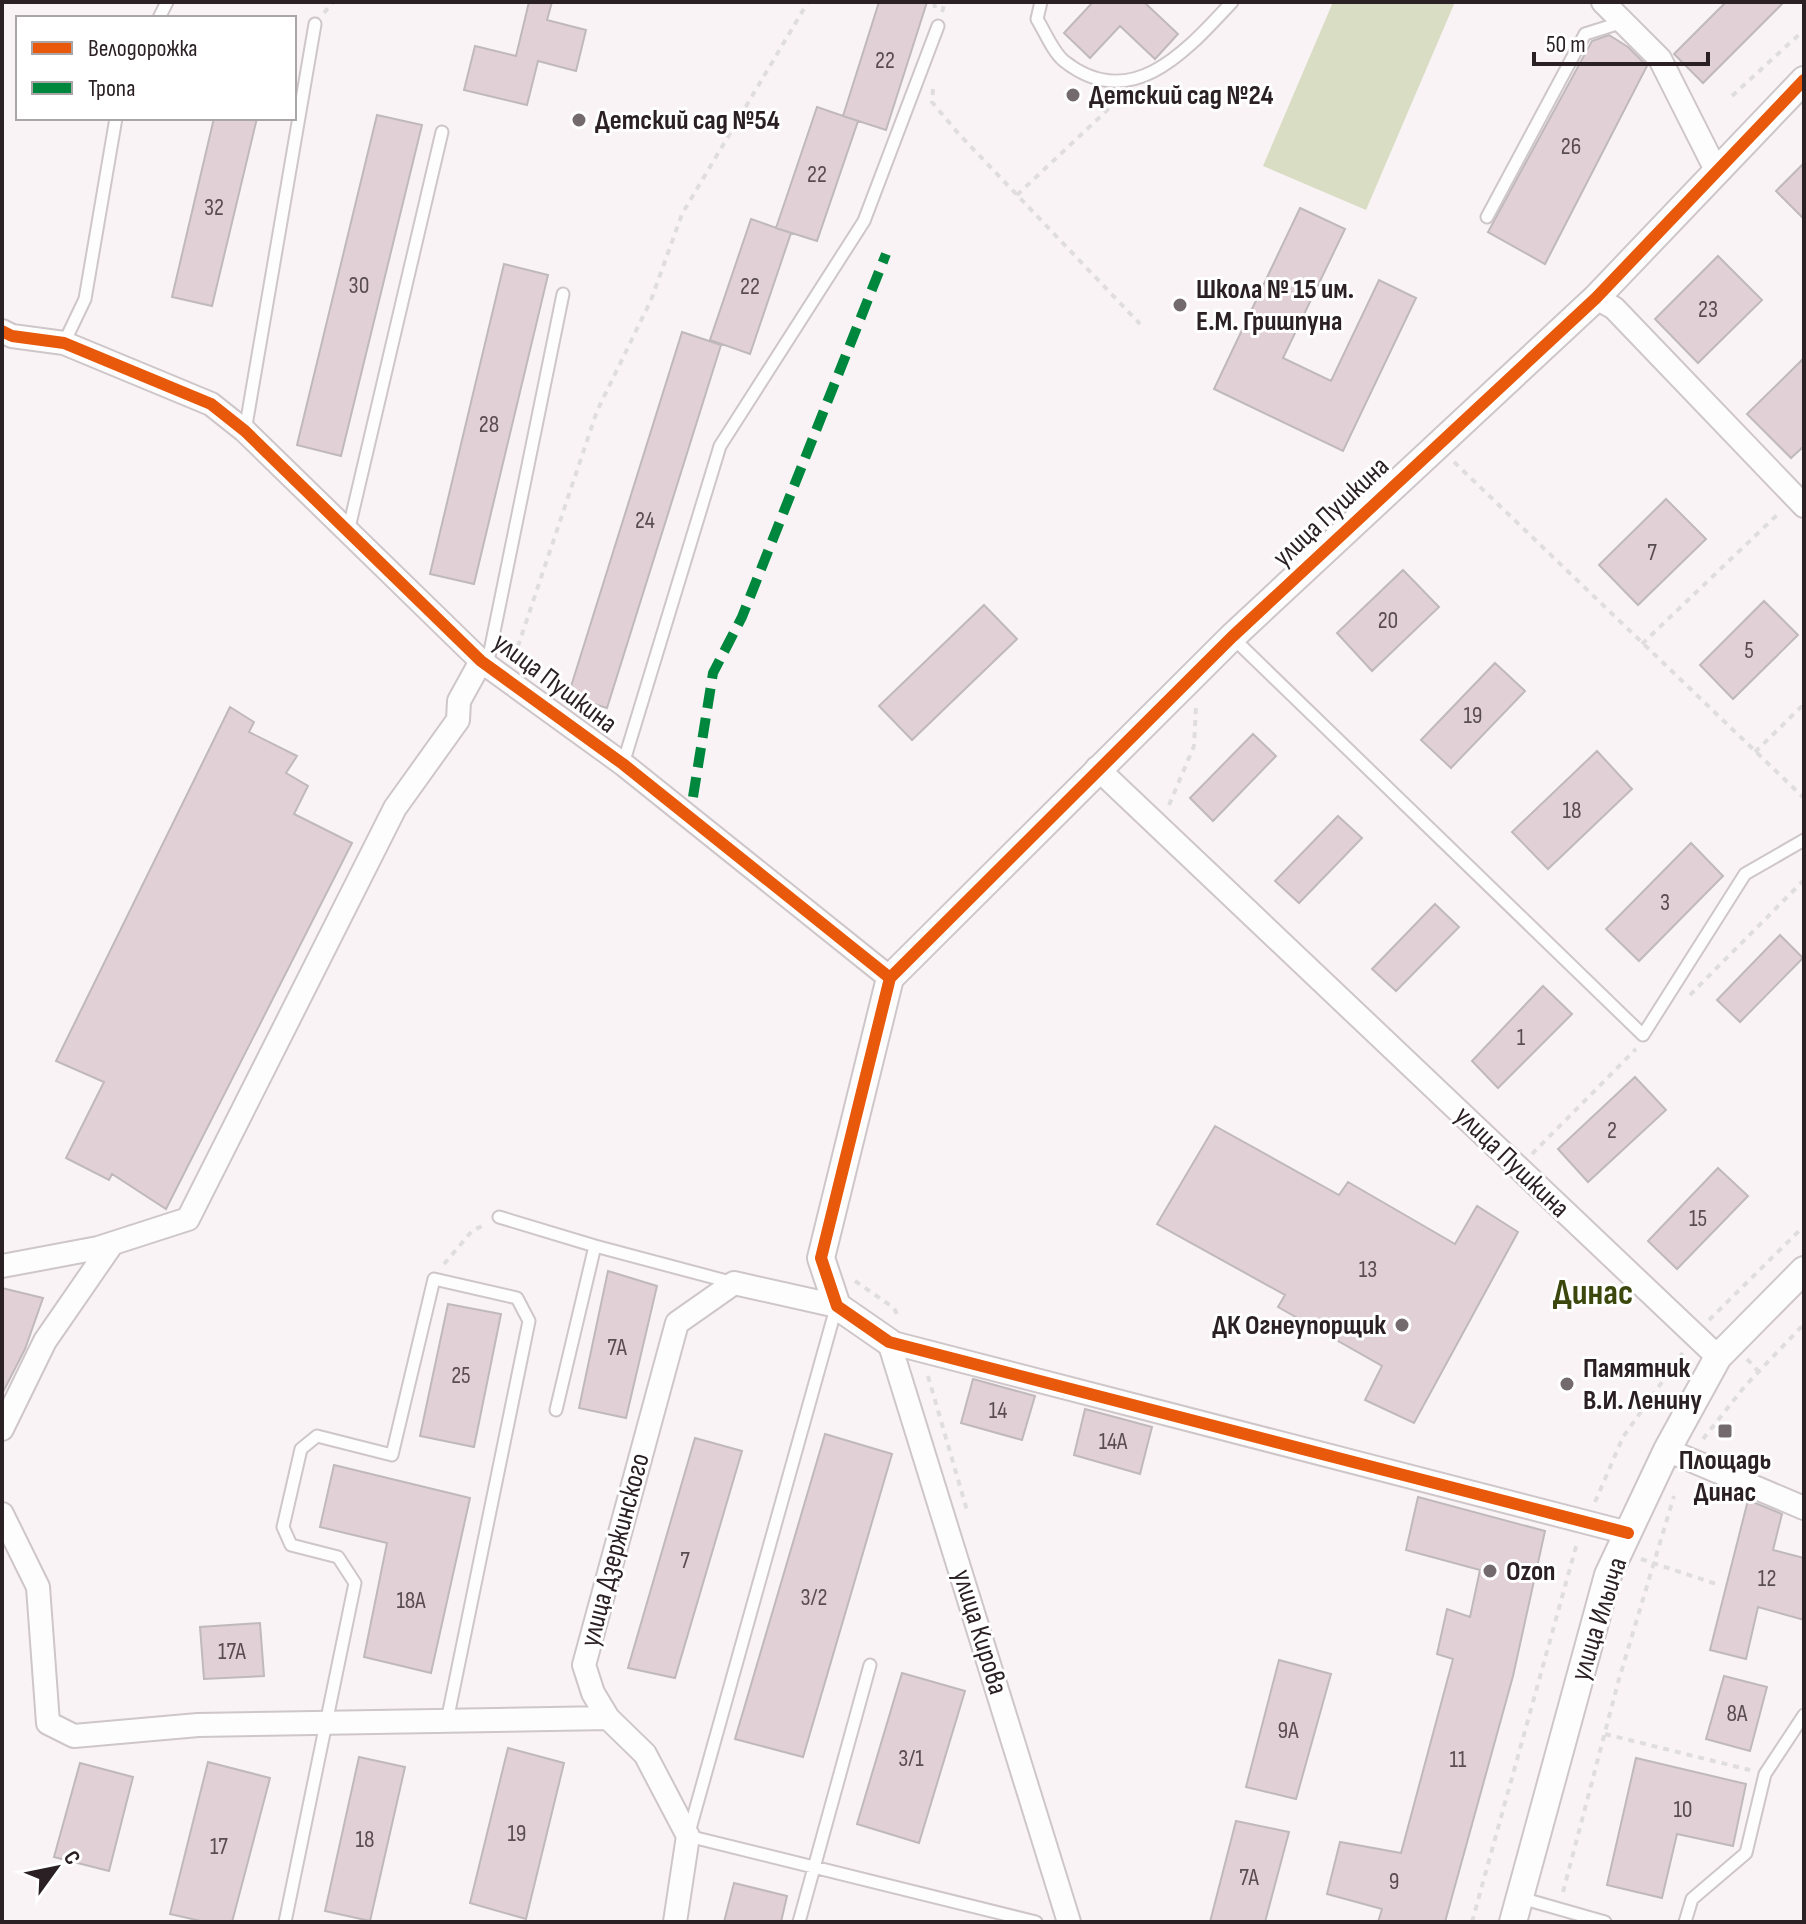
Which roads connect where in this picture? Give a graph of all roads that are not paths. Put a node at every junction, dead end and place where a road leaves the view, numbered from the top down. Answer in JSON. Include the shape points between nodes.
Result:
{"nodes":[{"id":1,"x":1041,"y":2,"type":"edge"},
{"id":2,"x":1232,"y":2,"type":"edge"},
{"id":3,"x":1603,"y":2,"type":"edge"},
{"id":4,"x":1624,"y":22,"type":"junction"},
{"id":5,"x":315,"y":24,"type":"dead end"},
{"id":6,"x":938,"y":26,"type":"dead end"},
{"id":7,"x":1804,"y":80,"type":"edge"},
{"id":8,"x":116,"y":120,"type":"edge"},
{"id":9,"x":442,"y":132,"type":"dead end"},
{"id":10,"x":1716,"y":170,"type":"junction"},
{"id":11,"x":1487,"y":217,"type":"dead end"},
{"id":12,"x":563,"y":294,"type":"dead end"},
{"id":13,"x":1596,"y":298,"type":"junction"},
{"id":14,"x":2,"y":331,"type":"edge"},
{"id":15,"x":64,"y":343,"type":"junction"},
{"id":16,"x":245,"y":431,"type":"junction"},
{"id":17,"x":1800,"y":502,"type":"edge"},
{"id":18,"x":348,"y":533,"type":"junction"},
{"id":19,"x":1232,"y":637,"type":"junction"},
{"id":20,"x":484,"y":663,"type":"junction"},
{"id":21,"x":623,"y":764,"type":"junction"},
{"id":22,"x":1097,"y":768,"type":"junction"},
{"id":23,"x":1804,"y":840,"type":"edge"},
{"id":24,"x":890,"y":978,"type":"junction"},
{"id":25,"x":499,"y":1217,"type":"road end"},
{"id":26,"x":112,"y":1244,"type":"junction"},
{"id":27,"x":595,"y":1246,"type":"junction"},
{"id":28,"x":2,"y":1266,"type":"edge"},
{"id":29,"x":1804,"y":1270,"type":"edge"},
{"id":30,"x":734,"y":1283,"type":"junction"},
{"id":31,"x":837,"y":1306,"type":"junction"},
{"id":32,"x":902,"y":1345,"type":"junction"},
{"id":33,"x":1718,"y":1357,"type":"junction"},
{"id":34,"x":556,"y":1410,"type":"dead end"},
{"id":35,"x":2,"y":1429,"type":"edge"},
{"id":36,"x":1677,"y":1455,"type":"junction"},
{"id":37,"x":1804,"y":1508,"type":"edge"},
{"id":38,"x":2,"y":1514,"type":"edge"},
{"id":39,"x":1623,"y":1542,"type":"junction"},
{"id":40,"x":870,"y":1665,"type":"dead end"},
{"id":41,"x":1804,"y":1715,"type":"edge"},
{"id":42,"x":608,"y":1718,"type":"junction"},
{"id":43,"x":447,"y":1721,"type":"junction"},
{"id":44,"x":326,"y":1723,"type":"junction"},
{"id":45,"x":688,"y":1836,"type":"junction"},
{"id":46,"x":813,"y":1866,"type":"junction"},
{"id":47,"x":1517,"y":1910,"type":"edge"},
{"id":48,"x":285,"y":1922,"type":"edge"},
{"id":49,"x":675,"y":1922,"type":"edge"},
{"id":50,"x":799,"y":1922,"type":"edge"},
{"id":51,"x":1036,"y":1922,"type":"edge"},
{"id":52,"x":1069,"y":1922,"type":"edge"},
{"id":53,"x":1605,"y":1922,"type":"edge"},
{"id":54,"x":1685,"y":1922,"type":"edge"}],
"edges":[{"from":1,"to":2,"type":"lane","via":[[1037,19],[1062,60],[1099,80],[1142,77],[1178,59]]},
{"from":3,"to":4,"type":"street"},
{"from":4,"to":10,"type":"street","via":[[1660,59]]},
{"from":4,"to":11,"type":"lane","via":[[1585,34]]},
{"from":5,"to":16,"type":"lane"},
{"from":6,"to":21,"type":"lane","via":[[864,221],[720,446]]},
{"from":7,"to":10,"type":"street","name":"улица Пушкина"},
{"from":8,"to":15,"type":"lane","via":[[85,299]]},
{"from":9,"to":18,"type":"lane"},
{"from":10,"to":13,"type":"street","name":"улица Пушкина"},
{"from":12,"to":20,"type":"lane"},
{"from":13,"to":17,"type":"street","via":[[1614,308]]},
{"from":13,"to":19,"type":"street","name":"улица Пушкина"},
{"from":14,"to":15,"type":"street","name":"улица Пушкина"},
{"from":15,"to":16,"type":"street","name":"улица Пушкина","via":[[211,404]]},
{"from":16,"to":18,"type":"street","name":"улица Пушкина"},
{"from":18,"to":20,"type":"street","name":"улица Пушкина"},
{"from":19,"to":22,"type":"street","name":"улица Пушкина"},
{"from":19,"to":23,"type":"lane","via":[[1643,1035],[1745,874]]},
{"from":20,"to":21,"type":"street","name":"улица Пушкина"},
{"from":20,"to":26,"type":"street","via":[[459,701],[458,720],[395,808],[188,1219]]},
{"from":21,"to":24,"type":"street","name":"улица Пушкина"},
{"from":22,"to":24,"type":"street","name":"улица Пушкина"},
{"from":22,"to":33,"type":"street","name":"улица Пушкина"},
{"from":24,"to":31,"type":"street","via":[[821,1258]]},
{"from":25,"to":27,"type":"lane"},
{"from":26,"to":28,"type":"street"},
{"from":26,"to":35,"type":"street","via":[[45,1341]]},
{"from":27,"to":30,"type":"lane"},
{"from":27,"to":34,"type":"lane"},
{"from":29,"to":33,"type":"street","name":"улица Ильича"},
{"from":30,"to":31,"type":"street"},
{"from":30,"to":42,"type":"street","name":"улица Дзержинского","via":[[677,1323],[584,1665]]},
{"from":31,"to":32,"type":"street"},
{"from":31,"to":45,"type":"lane"},
{"from":32,"to":39,"type":"street"},
{"from":32,"to":52,"type":"street","name":"улица Кирова"},
{"from":33,"to":36,"type":"street","name":"улица Ильича"},
{"from":36,"to":37,"type":"street"},
{"from":36,"to":39,"type":"street","name":"улица Ильича"},
{"from":38,"to":44,"type":"street","via":[[38,1587],[48,1723],[74,1736],[198,1725]]},
{"from":39,"to":47,"type":"street","name":"улица Ильича","via":[[1604,1587]]},
{"from":40,"to":46,"type":"lane"},
{"from":41,"to":54,"type":"lane","via":[[1765,1774],[1746,1853],[1692,1899]]},
{"from":42,"to":43,"type":"street"},
{"from":42,"to":45,"type":"street","name":"улица Дзержинского","via":[[645,1754]]},
{"from":43,"to":44,"type":"street"},
{"from":43,"to":44,"type":"lane","via":[[529,1321],[517,1298],[434,1279],[392,1455],[317,1436],[301,1449],[283,1527],[291,1545],[338,1557],[355,1583]]},
{"from":44,"to":48,"type":"lane"},
{"from":45,"to":46,"type":"lane"},
{"from":45,"to":49,"type":"street"},
{"from":46,"to":50,"type":"lane"},
{"from":46,"to":51,"type":"lane"},
{"from":47,"to":53,"type":"lane","via":[[1559,1909]]}]}
